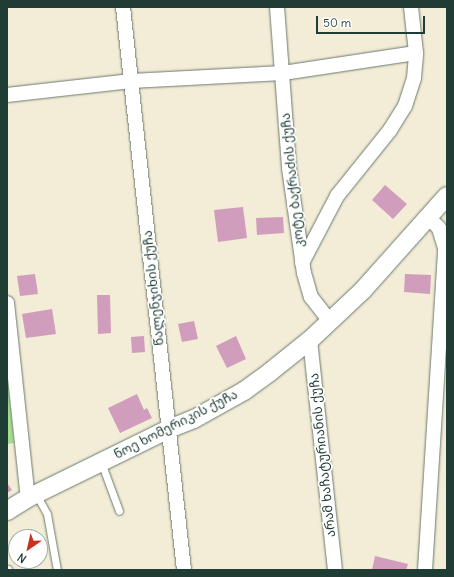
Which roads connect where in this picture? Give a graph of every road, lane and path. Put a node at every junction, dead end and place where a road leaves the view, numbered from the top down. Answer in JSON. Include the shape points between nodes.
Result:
{"nodes":[{"id":1,"x":123,"y":7,"type":"edge"},
{"id":2,"x":277,"y":7,"type":"edge"},
{"id":3,"x":411,"y":7,"type":"edge"},
{"id":4,"x":416,"y":53,"type":"junction"},
{"id":5,"x":283,"y":73,"type":"junction"},
{"id":6,"x":131,"y":81,"type":"junction"},
{"id":7,"x":7,"y":95,"type":"edge"},
{"id":8,"x":447,"y":196,"type":"edge"},
{"id":9,"x":428,"y":217,"type":"junction"},
{"id":10,"x":302,"y":263,"type":"junction"},
{"id":11,"x":7,"y":303,"type":"edge"},
{"id":12,"x":330,"y":321,"type":"junction"},
{"id":13,"x":310,"y":340,"type":"junction"},
{"id":14,"x":442,"y":368,"type":"edge"},
{"id":15,"x":169,"y":429,"type":"junction"},
{"id":16,"x":101,"y":462,"type":"junction"},
{"id":17,"x":32,"y":496,"type":"junction"},
{"id":18,"x":7,"y":511,"type":"edge"},
{"id":19,"x":119,"y":511,"type":"dead end"},
{"id":20,"x":57,"y":570,"type":"edge"},
{"id":21,"x":184,"y":570,"type":"edge"},
{"id":22,"x":335,"y":570,"type":"edge"},
{"id":23,"x":425,"y":570,"type":"edge"}],
"edges":[{"from":1,"to":6,"type":"street","name":"წალენჯიხის ქუჩა"},
{"from":2,"to":5,"type":"street","name":"კოტე ბაქრაძის ქუჩა"},
{"from":3,"to":4,"type":"street"},
{"from":4,"to":5,"type":"street"},
{"from":4,"to":10,"type":"street","via":[[414,78],[405,106],[390,130],[337,196]]},
{"from":5,"to":6,"type":"street"},
{"from":5,"to":10,"type":"street","name":"კოტე ბაქრაძის ქუჩა","via":[[289,168]]},
{"from":6,"to":7,"type":"street"},
{"from":6,"to":15,"type":"street","name":"წალენჯიხის ქუჩა"},
{"from":8,"to":9,"type":"street","name":"ნოე ხომერიკის ქუჩა"},
{"from":9,"to":12,"type":"street","name":"ნოე ხომერიკის ქუჩა","via":[[363,290]]},
{"from":9,"to":14,"type":"street","via":[[440,228],[445,248]]},
{"from":10,"to":12,"type":"street","name":"კოტე ბაქრაძის ქუჩა","via":[[311,297]]},
{"from":11,"to":17,"type":"street"},
{"from":12,"to":13,"type":"street","name":"ნოე ხომერიკის ქუჩა"},
{"from":13,"to":15,"type":"street","name":"ნოე ხომერიკის ქუჩა","via":[[244,391],[194,419]]},
{"from":13,"to":22,"type":"street","name":"არამ ხაჩატურიანის ქუჩა"},
{"from":14,"to":23,"type":"street"},
{"from":15,"to":16,"type":"street","name":"ნოე ხომერიკის ქუჩა"},
{"from":15,"to":21,"type":"street","name":"წალენჯიხის ქუჩა"},
{"from":16,"to":17,"type":"street","name":"ნოე ხომერიკის ქუჩა"},
{"from":16,"to":19,"type":"lane"},
{"from":17,"to":18,"type":"street","name":"ნოე ხომერიკის ქუჩა"},
{"from":17,"to":20,"type":"lane","via":[[47,514]]}]}
